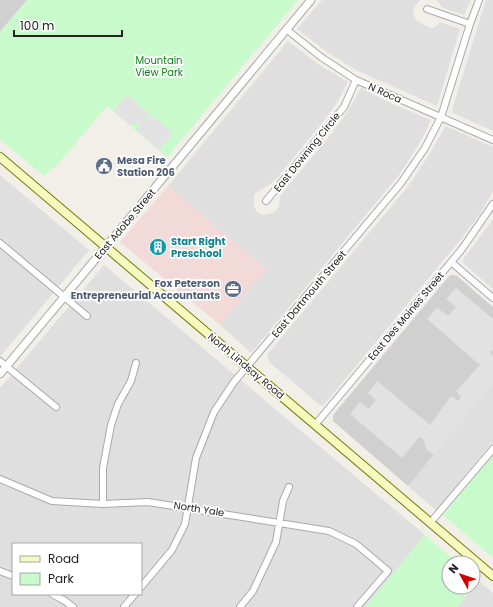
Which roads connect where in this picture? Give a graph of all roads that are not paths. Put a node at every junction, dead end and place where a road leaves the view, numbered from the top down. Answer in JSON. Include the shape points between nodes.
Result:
{"nodes":[{"id":1,"x":311,"y":0,"type":"edge"},
{"id":2,"x":479,"y":0,"type":"edge"},
{"id":3,"x":427,"y":9,"type":"dead end"},
{"id":4,"x":470,"y":24,"type":"junction"},
{"id":5,"x":286,"y":29,"type":"junction"},
{"id":6,"x":356,"y":80,"type":"junction"},
{"id":7,"x":441,"y":117,"type":"junction"},
{"id":8,"x":493,"y":140,"type":"edge"},
{"id":9,"x":0,"y":157,"type":"edge"},
{"id":10,"x":266,"y":202,"type":"dead end"},
{"id":11,"x":493,"y":204,"type":"edge"},
{"id":12,"x":0,"y":244,"type":"edge"},
{"id":13,"x":106,"y":247,"type":"junction"},
{"id":14,"x":451,"y":262,"type":"junction"},
{"id":15,"x":64,"y":297,"type":"junction"},
{"id":16,"x":493,"y":298,"type":"edge"},
{"id":17,"x":88,"y":316,"type":"dead end"},
{"id":18,"x":0,"y":361,"type":"edge"},
{"id":19,"x":136,"y":363,"type":"dead end"},
{"id":20,"x":7,"y":366,"type":"junction"},
{"id":21,"x":248,"y":367,"type":"junction"},
{"id":22,"x":0,"y":374,"type":"edge"},
{"id":23,"x":56,"y":407,"type":"dead end"},
{"id":24,"x":315,"y":425,"type":"junction"},
{"id":25,"x":493,"y":449,"type":"edge"},
{"id":26,"x":0,"y":479,"type":"edge"},
{"id":27,"x":289,"y":488,"type":"dead end"},
{"id":28,"x":102,"y":504,"type":"junction"},
{"id":29,"x":188,"y":507,"type":"junction"},
{"id":30,"x":279,"y":522,"type":"junction"},
{"id":31,"x":430,"y":523,"type":"junction"},
{"id":32,"x":0,"y":571,"type":"edge"},
{"id":33,"x":493,"y":574,"type":"edge"},
{"id":34,"x":12,"y":576,"type":"edge"},
{"id":35,"x":142,"y":586,"type":"edge"},
{"id":36,"x":54,"y":595,"type":"edge"},
{"id":37,"x":134,"y":595,"type":"edge"},
{"id":38,"x":73,"y":607,"type":"edge"},
{"id":39,"x":124,"y":607,"type":"edge"},
{"id":40,"x":240,"y":607,"type":"edge"},
{"id":41,"x":357,"y":607,"type":"edge"}],
"edges":[{"from":1,"to":5,"type":"street","name":"East Adobe Street"},
{"from":2,"to":4,"type":"street","name":"East Dartmouth Street"},
{"from":3,"to":4,"type":"street"},
{"from":4,"to":7,"type":"street","name":"East Dartmouth Street"},
{"from":5,"to":6,"type":"street","name":"N Roca","via":[[321,57]]},
{"from":5,"to":13,"type":"street","name":"East Adobe Street"},
{"from":6,"to":7,"type":"street","name":"N Roca"},
{"from":6,"to":10,"type":"street","name":"East Downing Circle","via":[[344,107]]},
{"from":7,"to":8,"type":"street","name":"N Roca"},
{"from":7,"to":21,"type":"street","name":"East Dartmouth Street","via":[[425,148],[401,183]]},
{"from":9,"to":13,"type":"main road","name":"North Lindsay Road"},
{"from":11,"to":14,"type":"street","name":"East Des Moines Street"},
{"from":12,"to":15,"type":"street"},
{"from":13,"to":15,"type":"street","name":"East Adobe Street"},
{"from":13,"to":21,"type":"main road","name":"North Lindsay Road"},
{"from":14,"to":16,"type":"street"},
{"from":14,"to":24,"type":"street","name":"East Des Moines Street"},
{"from":15,"to":17,"type":"street"},
{"from":15,"to":20,"type":"street","name":"East Adobe Street"},
{"from":18,"to":20,"type":"street"},
{"from":19,"to":28,"type":"street","via":[[131,381],[118,404],[111,425],[105,450]]},
{"from":20,"to":22,"type":"street","name":"East Adobe Street"},
{"from":20,"to":23,"type":"street"},
{"from":21,"to":24,"type":"main road","name":"North Lindsay Road"},
{"from":21,"to":29,"type":"street","name":"East Dartmouth Street","via":[[234,382],[214,412],[196,458]]},
{"from":24,"to":31,"type":"main road","name":"North Lindsay Road"},
{"from":25,"to":31,"type":"street"},
{"from":26,"to":28,"type":"street","name":"North Yale","via":[[52,501]]},
{"from":27,"to":30,"type":"street","via":[[284,496]]},
{"from":28,"to":29,"type":"street","name":"North Yale","via":[[148,502]]},
{"from":29,"to":30,"type":"street","name":"North Yale"},
{"from":29,"to":35,"type":"street","name":"East Dartmouth Street","via":[[185,524],[172,550]]},
{"from":30,"to":40,"type":"street","via":[[276,542],[253,591]]},
{"from":30,"to":41,"type":"street","name":"North Yale","via":[[329,531],[356,544],[388,571]]},
{"from":31,"to":33,"type":"main road","name":"North Lindsay Road"},
{"from":32,"to":34,"type":"street"},
{"from":36,"to":38,"type":"street"},
{"from":37,"to":39,"type":"street"}]}
